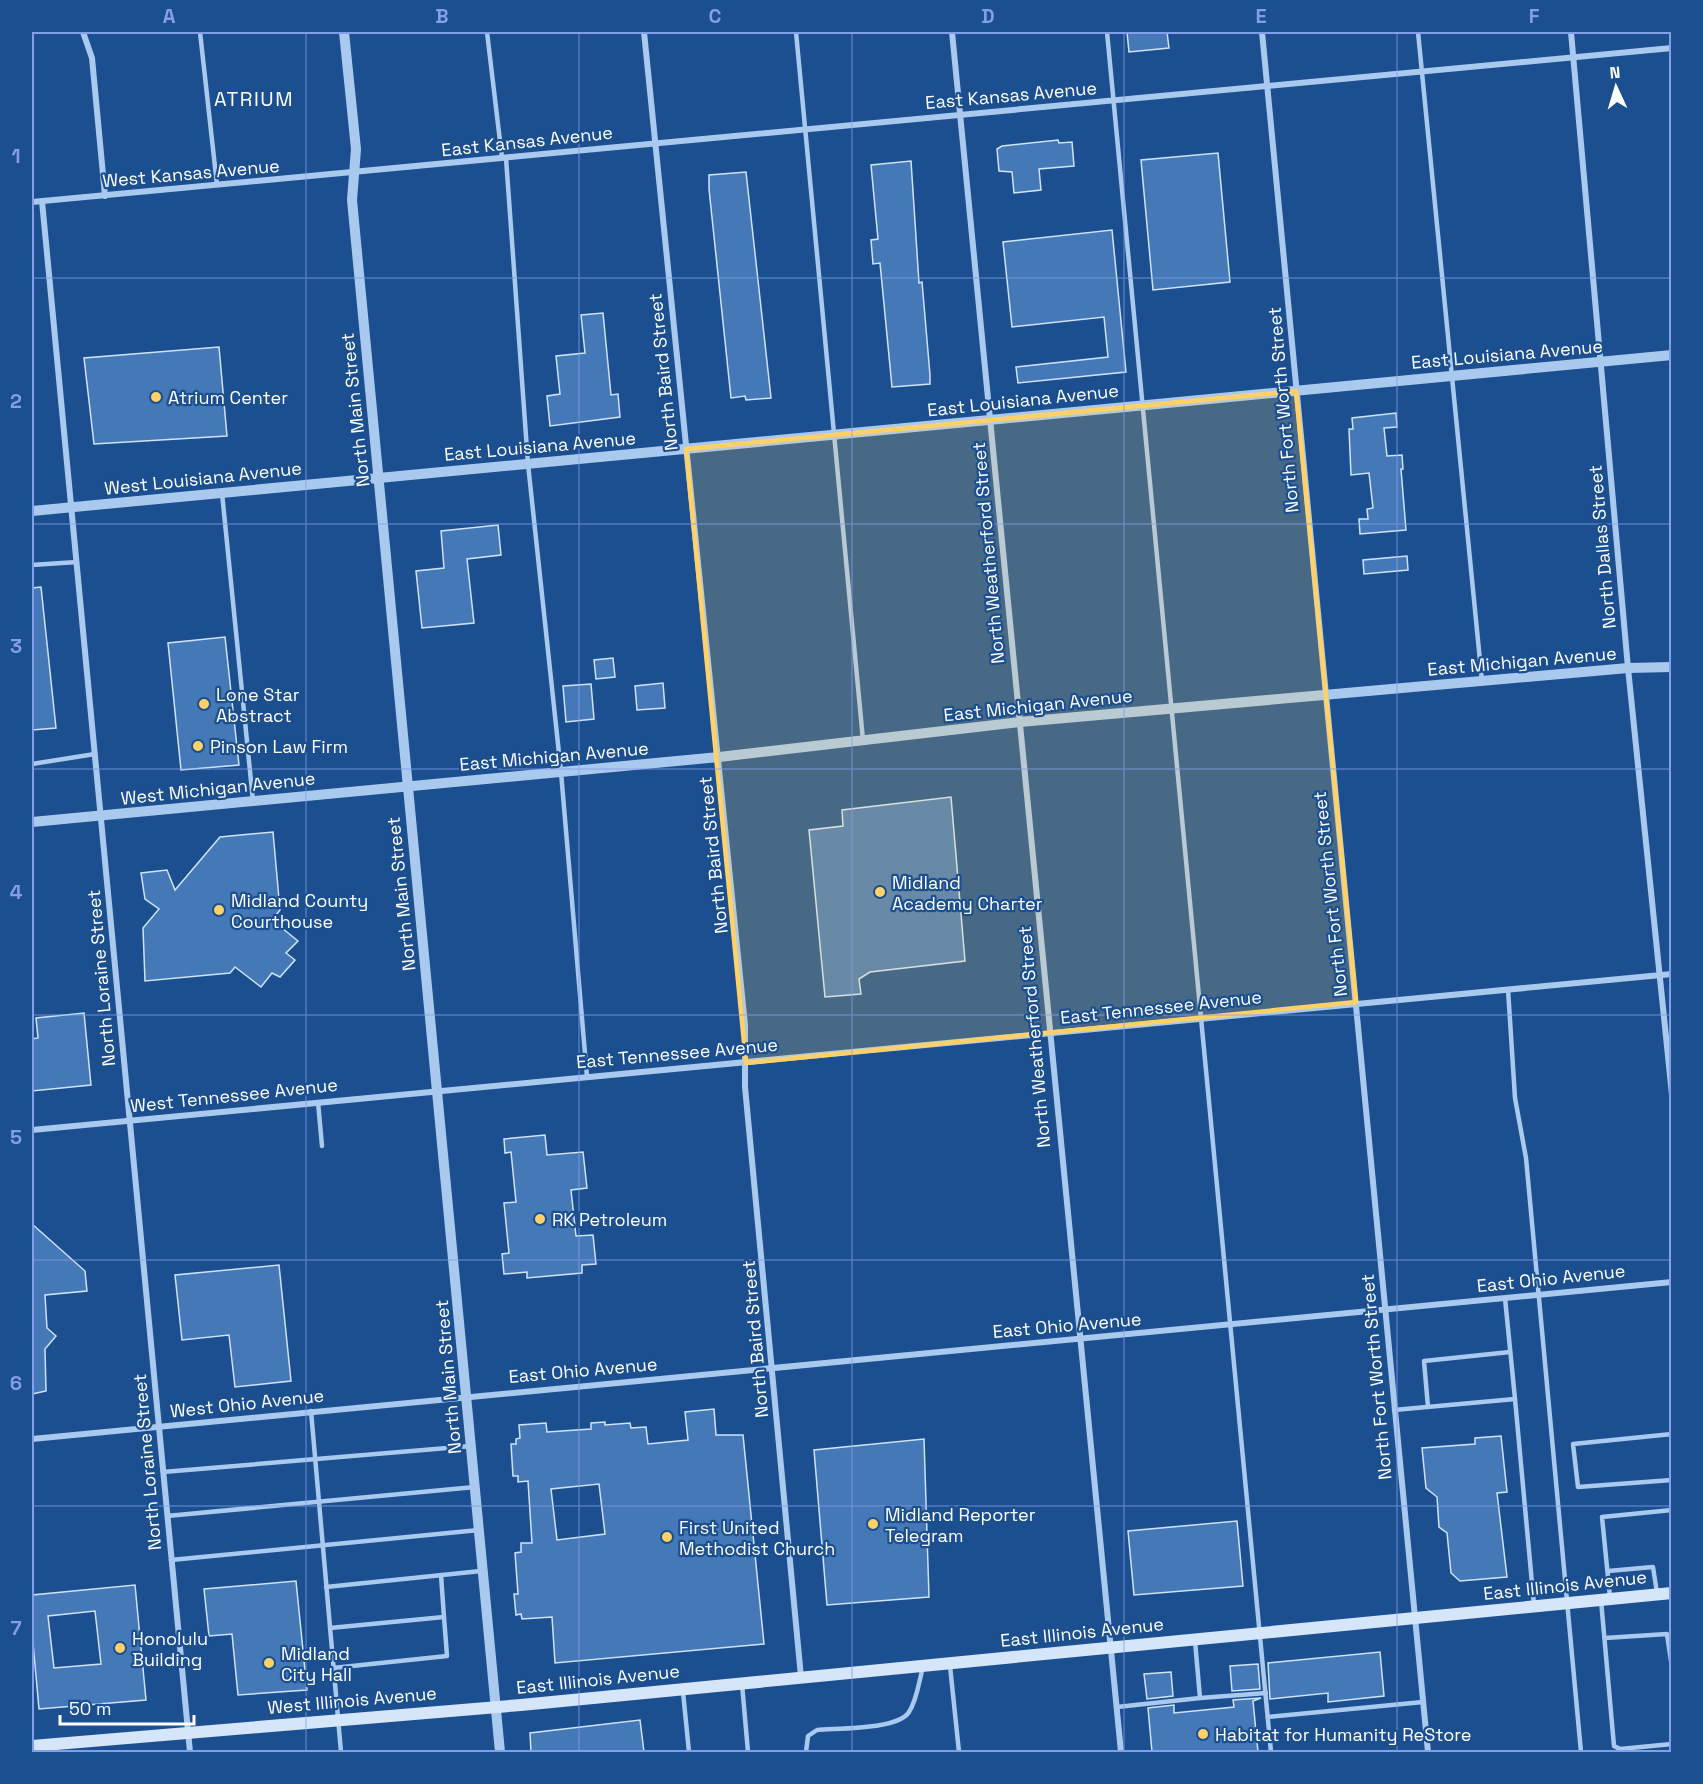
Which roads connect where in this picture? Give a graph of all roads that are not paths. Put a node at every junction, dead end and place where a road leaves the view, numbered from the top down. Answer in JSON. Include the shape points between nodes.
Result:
{"nodes":[{"id":1,"x":83,"y":32,"type":"edge"},
{"id":2,"x":200,"y":32,"type":"edge"},
{"id":3,"x":344,"y":32,"type":"edge"},
{"id":4,"x":487,"y":32,"type":"edge"},
{"id":5,"x":644,"y":32,"type":"edge"},
{"id":6,"x":796,"y":32,"type":"edge"},
{"id":7,"x":952,"y":32,"type":"edge"},
{"id":8,"x":1107,"y":32,"type":"edge"},
{"id":9,"x":1262,"y":32,"type":"edge"},
{"id":10,"x":1418,"y":32,"type":"edge"},
{"id":11,"x":1572,"y":32,"type":"edge"},
{"id":12,"x":1671,"y":48,"type":"edge"},
{"id":13,"x":1574,"y":57,"type":"junction"},
{"id":14,"x":1423,"y":71,"type":"junction"},
{"id":15,"x":1267,"y":86,"type":"junction"},
{"id":16,"x":1114,"y":100,"type":"junction"},
{"id":17,"x":960,"y":114,"type":"junction"},
{"id":18,"x":806,"y":129,"type":"junction"},
{"id":19,"x":655,"y":143,"type":"junction"},
{"id":20,"x":504,"y":158,"type":"junction"},
{"id":21,"x":353,"y":172,"type":"junction"},
{"id":22,"x":217,"y":185,"type":"junction"},
{"id":23,"x":105,"y":196,"type":"junction"},
{"id":24,"x":42,"y":201,"type":"junction"},
{"id":25,"x":32,"y":202,"type":"edge"},
{"id":26,"x":1671,"y":355,"type":"edge"},
{"id":27,"x":1601,"y":362,"type":"junction"},
{"id":28,"x":1451,"y":376,"type":"junction"},
{"id":29,"x":1296,"y":391,"type":"junction"},
{"id":30,"x":1142,"y":406,"type":"junction"},
{"id":31,"x":991,"y":420,"type":"junction"},
{"id":32,"x":836,"y":435,"type":"junction"},
{"id":33,"x":686,"y":449,"type":"junction"},
{"id":34,"x":528,"y":464,"type":"junction"},
{"id":35,"x":379,"y":478,"type":"junction"},
{"id":36,"x":222,"y":493,"type":"junction"},
{"id":37,"x":72,"y":508,"type":"junction"},
{"id":38,"x":32,"y":512,"type":"edge"},
{"id":39,"x":77,"y":562,"type":"junction"},
{"id":40,"x":32,"y":565,"type":"edge"},
{"id":41,"x":1671,"y":667,"type":"edge"},
{"id":42,"x":1628,"y":668,"type":"junction"},
{"id":43,"x":1482,"y":681,"type":"junction"},
{"id":44,"x":1325,"y":695,"type":"junction"},
{"id":45,"x":1170,"y":709,"type":"junction"},
{"id":46,"x":1020,"y":722,"type":"junction"},
{"id":47,"x":863,"y":740,"type":"junction"},
{"id":48,"x":95,"y":754,"type":"junction"},
{"id":49,"x":719,"y":757,"type":"junction"},
{"id":50,"x":32,"y":764,"type":"edge"},
{"id":51,"x":561,"y":772,"type":"junction"},
{"id":52,"x":408,"y":786,"type":"junction"},
{"id":53,"x":253,"y":801,"type":"junction"},
{"id":54,"x":101,"y":816,"type":"junction"},
{"id":55,"x":32,"y":822,"type":"edge"},
{"id":56,"x":1671,"y":974,"type":"edge"},
{"id":57,"x":1659,"y":975,"type":"junction"},
{"id":58,"x":1508,"y":989,"type":"junction"},
{"id":59,"x":1356,"y":1002,"type":"junction"},
{"id":60,"x":1202,"y":1018,"type":"junction"},
{"id":61,"x":1049,"y":1033,"type":"junction"},
{"id":62,"x":746,"y":1062,"type":"junction"},
{"id":63,"x":587,"y":1077,"type":"junction"},
{"id":64,"x":438,"y":1090,"type":"junction"},
{"id":65,"x":1671,"y":1095,"type":"edge"},
{"id":66,"x":318,"y":1102,"type":"junction"},
{"id":67,"x":130,"y":1121,"type":"junction"},
{"id":68,"x":32,"y":1130,"type":"edge"},
{"id":69,"x":322,"y":1146,"type":"dead end"},
{"id":70,"x":1671,"y":1282,"type":"edge"},
{"id":71,"x":1539,"y":1295,"type":"junction"},
{"id":72,"x":1504,"y":1298,"type":"junction"},
{"id":73,"x":1385,"y":1310,"type":"junction"},
{"id":74,"x":1230,"y":1324,"type":"junction"},
{"id":75,"x":1078,"y":1339,"type":"junction"},
{"id":76,"x":1510,"y":1353,"type":"junction"},
{"id":77,"x":773,"y":1367,"type":"junction"},
{"id":78,"x":466,"y":1396,"type":"junction"},
{"id":79,"x":1515,"y":1399,"type":"junction"},
{"id":80,"x":1428,"y":1407,"type":"junction"},
{"id":81,"x":1394,"y":1410,"type":"junction"},
{"id":82,"x":311,"y":1411,"type":"junction"},
{"id":83,"x":159,"y":1426,"type":"junction"},
{"id":84,"x":1671,"y":1434,"type":"edge"},
{"id":85,"x":32,"y":1439,"type":"edge"},
{"id":86,"x":471,"y":1446,"type":"junction"},
{"id":87,"x":315,"y":1458,"type":"junction"},
{"id":88,"x":163,"y":1472,"type":"junction"},
{"id":89,"x":1671,"y":1480,"type":"edge"},
{"id":90,"x":474,"y":1487,"type":"junction"},
{"id":91,"x":319,"y":1502,"type":"junction"},
{"id":92,"x":1671,"y":1510,"type":"edge"},
{"id":93,"x":167,"y":1516,"type":"junction"},
{"id":94,"x":478,"y":1530,"type":"junction"},
{"id":95,"x":323,"y":1546,"type":"junction"},
{"id":96,"x":171,"y":1560,"type":"junction"},
{"id":97,"x":482,"y":1571,"type":"junction"},
{"id":98,"x":1608,"y":1571,"type":"junction"},
{"id":99,"x":441,"y":1575,"type":"junction"},
{"id":100,"x":326,"y":1587,"type":"junction"},
{"id":101,"x":1671,"y":1593,"type":"edge"},
{"id":102,"x":1657,"y":1595,"type":"junction"},
{"id":103,"x":1606,"y":1600,"type":"junction"},
{"id":104,"x":1567,"y":1603,"type":"junction"},
{"id":105,"x":1534,"y":1607,"type":"junction"},
{"id":106,"x":444,"y":1617,"type":"junction"},
{"id":107,"x":1414,"y":1618,"type":"junction"},
{"id":108,"x":330,"y":1628,"type":"junction"},
{"id":109,"x":1261,"y":1633,"type":"junction"},
{"id":110,"x":1605,"y":1638,"type":"junction"},
{"id":111,"x":1195,"y":1639,"type":"junction"},
{"id":112,"x":1112,"y":1647,"type":"junction"},
{"id":113,"x":950,"y":1663,"type":"junction"},
{"id":114,"x":923,"y":1666,"type":"junction"},
{"id":115,"x":333,"y":1668,"type":"junction"},
{"id":116,"x":1671,"y":1668,"type":"edge"},
{"id":117,"x":801,"y":1677,"type":"junction"},
{"id":118,"x":742,"y":1683,"type":"junction"},
{"id":119,"x":682,"y":1689,"type":"junction"},
{"id":120,"x":1266,"y":1694,"type":"junction"},
{"id":121,"x":1200,"y":1698,"type":"junction"},
{"id":122,"x":1423,"y":1702,"type":"junction"},
{"id":123,"x":495,"y":1707,"type":"junction"},
{"id":124,"x":1117,"y":1707,"type":"junction"},
{"id":125,"x":1268,"y":1717,"type":"junction"},
{"id":126,"x":337,"y":1719,"type":"junction"},
{"id":127,"x":188,"y":1731,"type":"junction"},
{"id":128,"x":1671,"y":1744,"type":"edge"},
{"id":129,"x":32,"y":1746,"type":"edge"},
{"id":130,"x":190,"y":1752,"type":"edge"},
{"id":131,"x":341,"y":1752,"type":"edge"},
{"id":132,"x":500,"y":1752,"type":"edge"},
{"id":133,"x":689,"y":1752,"type":"edge"},
{"id":134,"x":748,"y":1752,"type":"edge"},
{"id":135,"x":806,"y":1752,"type":"edge"},
{"id":136,"x":959,"y":1752,"type":"edge"},
{"id":137,"x":1120,"y":1752,"type":"edge"},
{"id":138,"x":1271,"y":1752,"type":"edge"},
{"id":139,"x":1428,"y":1752,"type":"edge"},
{"id":140,"x":1581,"y":1752,"type":"edge"}],
"edges":[{"from":1,"to":23,"type":"street","via":[[92,58]]},
{"from":2,"to":22,"type":"lane"},
{"from":3,"to":21,"type":"street","name":"North Main Street","via":[[356,149]]},
{"from":4,"to":20,"type":"lane"},
{"from":5,"to":19,"type":"street","name":"North Baird Street"},
{"from":6,"to":18,"type":"lane"},
{"from":7,"to":17,"type":"street","name":"North Weatherford Street"},
{"from":8,"to":16,"type":"lane"},
{"from":9,"to":15,"type":"street","name":"North Fort Worth Street"},
{"from":10,"to":14,"type":"lane"},
{"from":11,"to":13,"type":"street","name":"North Dallas Street"},
{"from":12,"to":13,"type":"street","name":"East Kansas Avenue"},
{"from":13,"to":14,"type":"street","name":"East Kansas Avenue"},
{"from":13,"to":27,"type":"street","name":"North Dallas Street"},
{"from":14,"to":15,"type":"street","name":"East Kansas Avenue"},
{"from":14,"to":28,"type":"lane"},
{"from":15,"to":16,"type":"street","name":"East Kansas Avenue"},
{"from":15,"to":29,"type":"street","name":"North Fort Worth Street"},
{"from":16,"to":17,"type":"street","name":"East Kansas Avenue"},
{"from":16,"to":30,"type":"lane"},
{"from":17,"to":18,"type":"street","name":"East Kansas Avenue"},
{"from":17,"to":31,"type":"street","name":"North Weatherford Street"},
{"from":18,"to":19,"type":"street","name":"East Kansas Avenue"},
{"from":18,"to":32,"type":"lane"},
{"from":19,"to":20,"type":"street","name":"East Kansas Avenue"},
{"from":19,"to":33,"type":"street","name":"North Baird Street"},
{"from":20,"to":21,"type":"street","name":"East Kansas Avenue"},
{"from":20,"to":34,"type":"lane"},
{"from":21,"to":22,"type":"street","name":"West Kansas Avenue"},
{"from":21,"to":35,"type":"street","name":"North Main Street","via":[[352,200]]},
{"from":22,"to":23,"type":"street","name":"West Kansas Avenue"},
{"from":23,"to":24,"type":"street","name":"West Kansas Avenue"},
{"from":24,"to":25,"type":"street","name":"West Kansas Avenue"},
{"from":24,"to":37,"type":"street","name":"North Loraine Street"},
{"from":26,"to":27,"type":"street","name":"East Louisiana Avenue"},
{"from":27,"to":28,"type":"street","name":"East Louisiana Avenue"},
{"from":27,"to":42,"type":"street","name":"North Dallas Street"},
{"from":28,"to":29,"type":"street","name":"East Louisiana Avenue"},
{"from":28,"to":43,"type":"lane"},
{"from":29,"to":30,"type":"street","name":"East Louisiana Avenue"},
{"from":29,"to":44,"type":"street","name":"North Fort Worth Street"},
{"from":30,"to":31,"type":"street","name":"East Louisiana Avenue"},
{"from":30,"to":45,"type":"lane"},
{"from":31,"to":32,"type":"street","name":"East Louisiana Avenue"},
{"from":31,"to":46,"type":"street","name":"North Weatherford Street"},
{"from":32,"to":33,"type":"street","name":"East Louisiana Avenue"},
{"from":32,"to":47,"type":"lane"},
{"from":33,"to":34,"type":"street","name":"East Louisiana Avenue"},
{"from":33,"to":49,"type":"street","name":"North Baird Street"},
{"from":34,"to":35,"type":"street","name":"East Louisiana Avenue"},
{"from":34,"to":51,"type":"lane"},
{"from":35,"to":36,"type":"street","name":"West Louisiana Avenue"},
{"from":35,"to":52,"type":"street","name":"North Main Street"},
{"from":36,"to":37,"type":"street","name":"West Louisiana Avenue"},
{"from":36,"to":53,"type":"lane"},
{"from":37,"to":38,"type":"street","name":"West Louisiana Avenue"},
{"from":37,"to":39,"type":"street","name":"North Loraine Street"},
{"from":39,"to":40,"type":"lane"},
{"from":39,"to":48,"type":"street","name":"North Loraine Street"},
{"from":41,"to":42,"type":"street","name":"East Michigan Avenue"},
{"from":42,"to":43,"type":"street","name":"East Michigan Avenue"},
{"from":42,"to":57,"type":"street","name":"North Dallas Street"},
{"from":43,"to":44,"type":"street","name":"East Michigan Avenue"},
{"from":44,"to":45,"type":"street","name":"East Michigan Avenue"},
{"from":44,"to":59,"type":"street","name":"North Fort Worth Street"},
{"from":45,"to":46,"type":"street","name":"East Michigan Avenue"},
{"from":45,"to":60,"type":"lane"},
{"from":46,"to":47,"type":"street","name":"East Michigan Avenue"},
{"from":46,"to":61,"type":"street","name":"North Weatherford Street"},
{"from":47,"to":49,"type":"street","name":"East Michigan Avenue"},
{"from":48,"to":50,"type":"lane"},
{"from":48,"to":54,"type":"street","name":"North Loraine Street"},
{"from":49,"to":51,"type":"street","name":"East Michigan Avenue"},
{"from":49,"to":62,"type":"street","name":"North Baird Street"},
{"from":51,"to":52,"type":"street","name":"East Michigan Avenue"},
{"from":51,"to":63,"type":"lane"},
{"from":52,"to":53,"type":"street","name":"West Michigan Avenue"},
{"from":52,"to":64,"type":"street","name":"North Main Street"},
{"from":53,"to":54,"type":"street","name":"West Michigan Avenue"},
{"from":54,"to":55,"type":"street","name":"West Michigan Avenue"},
{"from":54,"to":67,"type":"street","name":"North Loraine Street"},
{"from":56,"to":57,"type":"street","name":"East Tennessee Avenue"},
{"from":57,"to":58,"type":"street","name":"East Tennessee Avenue"},
{"from":57,"to":65,"type":"street","name":"North Dallas Street"},
{"from":58,"to":59,"type":"street","name":"East Tennessee Avenue"},
{"from":58,"to":71,"type":"lane","via":[[1515,1098],[1526,1158]]},
{"from":59,"to":60,"type":"street","name":"East Tennessee Avenue"},
{"from":59,"to":73,"type":"street","name":"North Fort Worth Street"},
{"from":60,"to":61,"type":"street","name":"East Tennessee Avenue"},
{"from":60,"to":74,"type":"lane"},
{"from":61,"to":62,"type":"street","name":"East Tennessee Avenue"},
{"from":61,"to":75,"type":"street","name":"North Weatherford Street"},
{"from":62,"to":63,"type":"street","name":"East Tennessee Avenue"},
{"from":62,"to":77,"type":"street","name":"North Baird Street"},
{"from":63,"to":64,"type":"street","name":"East Tennessee Avenue"},
{"from":64,"to":66,"type":"street","name":"West Tennessee Avenue"},
{"from":64,"to":78,"type":"street","name":"North Main Street"},
{"from":66,"to":67,"type":"street","name":"West Tennessee Avenue"},
{"from":66,"to":69,"type":"lane"},
{"from":67,"to":68,"type":"street","name":"West Tennessee Avenue"},
{"from":67,"to":83,"type":"street","name":"North Loraine Street"},
{"from":70,"to":71,"type":"street","name":"East Ohio Avenue"},
{"from":71,"to":72,"type":"street","name":"East Ohio Avenue"},
{"from":71,"to":104,"type":"lane"},
{"from":72,"to":73,"type":"street","name":"East Ohio Avenue"},
{"from":72,"to":76,"type":"lane"},
{"from":73,"to":74,"type":"street","name":"East Ohio Avenue"},
{"from":73,"to":81,"type":"street","name":"North Fort Worth Street"},
{"from":74,"to":75,"type":"street","name":"East Ohio Avenue"},
{"from":74,"to":109,"type":"lane"},
{"from":75,"to":77,"type":"street","name":"East Ohio Avenue"},
{"from":75,"to":112,"type":"street","name":"North Weatherford Street"},
{"from":76,"to":79,"type":"lane"},
{"from":76,"to":80,"type":"lane","via":[[1424,1361]]},
{"from":77,"to":78,"type":"street","name":"East Ohio Avenue"},
{"from":77,"to":117,"type":"street","name":"North Baird Street"},
{"from":78,"to":82,"type":"street","name":"West Ohio Avenue"},
{"from":78,"to":86,"type":"street","name":"North Main Street"},
{"from":79,"to":80,"type":"lane"},
{"from":79,"to":105,"type":"lane"},
{"from":80,"to":81,"type":"lane"},
{"from":81,"to":107,"type":"street","name":"North Fort Worth Street"},
{"from":82,"to":83,"type":"street","name":"West Ohio Avenue"},
{"from":82,"to":87,"type":"lane"},
{"from":83,"to":85,"type":"street","name":"West Ohio Avenue"},
{"from":83,"to":88,"type":"street","name":"North Loraine Street"},
{"from":84,"to":89,"type":"lane","via":[[1573,1444],[1578,1487]]},
{"from":86,"to":87,"type":"lane"},
{"from":86,"to":90,"type":"street","name":"North Main Street"},
{"from":87,"to":88,"type":"lane"},
{"from":87,"to":91,"type":"lane"},
{"from":88,"to":93,"type":"street","name":"North Loraine Street"},
{"from":90,"to":91,"type":"lane"},
{"from":90,"to":94,"type":"street","name":"North Main Street"},
{"from":91,"to":93,"type":"lane"},
{"from":91,"to":95,"type":"lane"},
{"from":92,"to":98,"type":"lane","via":[[1602,1517]]},
{"from":93,"to":96,"type":"street","name":"North Loraine Street"},
{"from":94,"to":95,"type":"lane"},
{"from":94,"to":97,"type":"street","name":"North Main Street"},
{"from":95,"to":96,"type":"lane"},
{"from":95,"to":100,"type":"lane"},
{"from":96,"to":127,"type":"street","name":"North Loraine Street"},
{"from":97,"to":99,"type":"lane"},
{"from":97,"to":123,"type":"street","name":"North Main Street"},
{"from":98,"to":102,"type":"lane","via":[[1653,1567]]},
{"from":98,"to":103,"type":"lane"},
{"from":99,"to":100,"type":"lane"},
{"from":99,"to":106,"type":"lane"},
{"from":100,"to":108,"type":"lane"},
{"from":101,"to":102,"type":"main road","name":"East Illinois Avenue"},
{"from":102,"to":103,"type":"main road","name":"East Illinois Avenue"},
{"from":103,"to":104,"type":"main road","name":"East Illinois Avenue"},
{"from":103,"to":110,"type":"lane"},
{"from":104,"to":105,"type":"main road","name":"East Illinois Avenue"},
{"from":104,"to":140,"type":"lane"},
{"from":105,"to":107,"type":"main road","name":"East Illinois Avenue"},
{"from":106,"to":108,"type":"lane"},
{"from":106,"to":115,"type":"lane","via":[[447,1656]]},
{"from":107,"to":109,"type":"main road","name":"East Illinois Avenue"},
{"from":107,"to":122,"type":"street","name":"North Fort Worth Street"},
{"from":108,"to":115,"type":"lane"},
{"from":109,"to":111,"type":"main road","name":"East Illinois Avenue"},
{"from":109,"to":120,"type":"lane"},
{"from":110,"to":116,"type":"lane","via":[[1667,1634]]},
{"from":110,"to":128,"type":"lane","via":[[1614,1746],[1620,1749]]},
{"from":111,"to":112,"type":"main road","name":"East Illinois Avenue"},
{"from":111,"to":121,"type":"lane"},
{"from":112,"to":113,"type":"main road","name":"East Illinois Avenue"},
{"from":112,"to":124,"type":"street","name":"North Weatherford Street"},
{"from":113,"to":114,"type":"main road","name":"East Illinois Avenue"},
{"from":113,"to":136,"type":"lane"},
{"from":114,"to":117,"type":"main road","name":"East Illinois Avenue"},
{"from":114,"to":135,"type":"lane","via":[[912,1706],[901,1720],[817,1730],[808,1736]]},
{"from":115,"to":126,"type":"lane"},
{"from":117,"to":118,"type":"main road","name":"East Illinois Avenue"},
{"from":118,"to":119,"type":"main road","name":"East Illinois Avenue"},
{"from":118,"to":134,"type":"lane"},
{"from":119,"to":123,"type":"main road","name":"East Illinois Avenue"},
{"from":119,"to":133,"type":"lane"},
{"from":120,"to":121,"type":"lane"},
{"from":120,"to":125,"type":"lane"},
{"from":121,"to":124,"type":"lane"},
{"from":122,"to":125,"type":"lane"},
{"from":122,"to":139,"type":"street","name":"North Fort Worth Street"},
{"from":123,"to":126,"type":"main road","name":"West Illinois Avenue"},
{"from":123,"to":132,"type":"street","name":"North Main Street"},
{"from":124,"to":137,"type":"street","name":"North Weatherford Street"},
{"from":125,"to":138,"type":"lane"},
{"from":126,"to":127,"type":"main road","name":"West Illinois Avenue"},
{"from":126,"to":131,"type":"lane"},
{"from":127,"to":129,"type":"main road","name":"West Illinois Avenue"},
{"from":127,"to":130,"type":"street","name":"North Loraine Street"}]}
